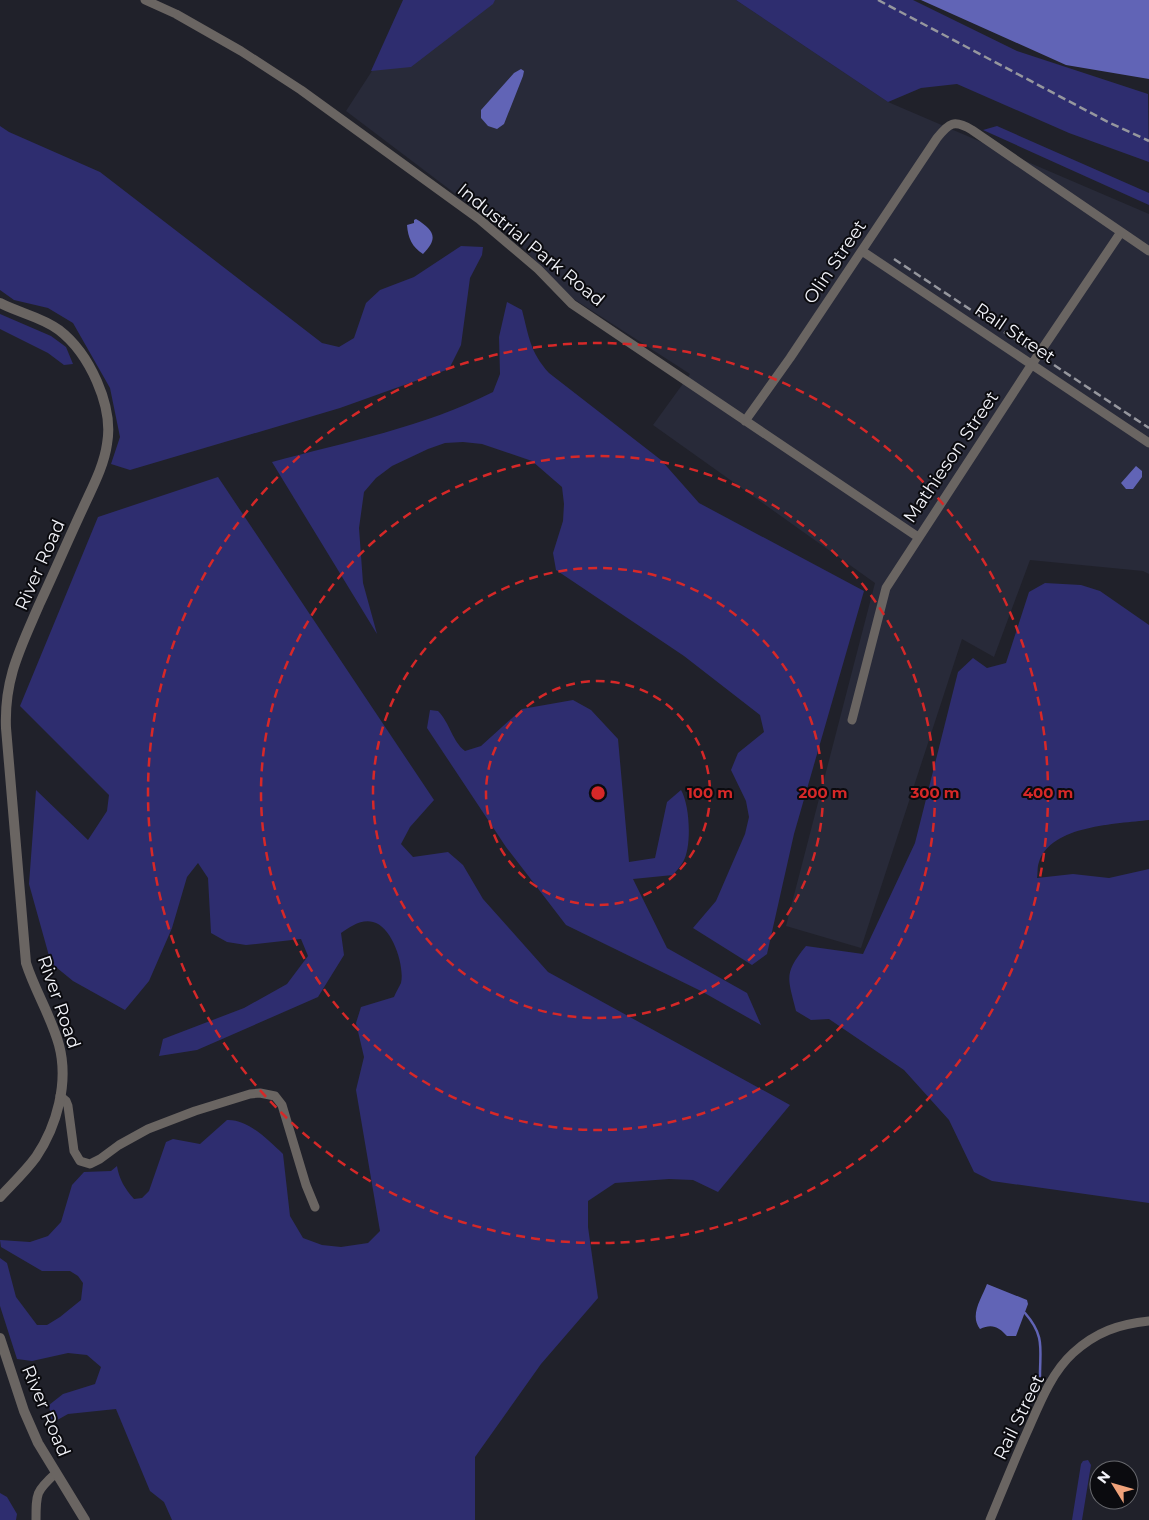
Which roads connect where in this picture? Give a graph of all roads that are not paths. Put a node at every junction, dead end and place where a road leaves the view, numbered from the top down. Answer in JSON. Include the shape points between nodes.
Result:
{"nodes":[{"id":1,"x":145,"y":0,"type":"edge"},
{"id":2,"x":1121,"y":232,"type":"junction"},
{"id":3,"x":1149,"y":251,"type":"edge"},
{"id":4,"x":862,"y":252,"type":"junction"},
{"id":5,"x":0,"y":303,"type":"edge"},
{"id":6,"x":1032,"y":364,"type":"junction"},
{"id":7,"x":746,"y":421,"type":"junction"},
{"id":8,"x":1149,"y":443,"type":"edge"},
{"id":9,"x":918,"y":537,"type":"junction"},
{"id":10,"x":852,"y":720,"type":"dead end"},
{"id":11,"x":60,"y":1096,"type":"junction"},
{"id":12,"x":0,"y":1197,"type":"edge"},
{"id":13,"x":315,"y":1207,"type":"dead end"},
{"id":14,"x":1149,"y":1321,"type":"edge"},
{"id":15,"x":0,"y":1338,"type":"edge"},
{"id":16,"x":56,"y":1474,"type":"junction"},
{"id":17,"x":36,"y":1520,"type":"edge"},
{"id":18,"x":85,"y":1520,"type":"edge"},
{"id":19,"x":990,"y":1520,"type":"edge"}],
"edges":[{"from":1,"to":7,"type":"street","name":"Industrial Park Road","via":[[176,14],[276,72],[479,219],[532,264],[572,304]]},
{"from":2,"to":3,"type":"street"},
{"from":2,"to":4,"type":"street","name":"Olin Street","via":[[972,130],[952,123],[937,138]]},
{"from":2,"to":6,"type":"street","name":"Mathieson Street"},
{"from":4,"to":6,"type":"street","name":"Rail Street"},
{"from":4,"to":7,"type":"street","name":"Olin Street"},
{"from":5,"to":11,"type":"street","name":"River Road","via":[[46,322],[68,338],[100,390],[109,429],[94,482],[16,660],[6,694],[24,949],[33,983],[59,1045],[62,1070]]},
{"from":6,"to":8,"type":"street","name":"Rail Street"},
{"from":6,"to":9,"type":"street","name":"Mathieson Street"},
{"from":7,"to":9,"type":"street","name":"Industrial Park Road"},
{"from":9,"to":10,"type":"street","name":"Mathieson Street","via":[[886,588]]},
{"from":11,"to":12,"type":"street","name":"River Road","via":[[44,1144]]},
{"from":11,"to":13,"type":"street","via":[[68,1106],[74,1151],[80,1161],[90,1164],[136,1135],[174,1119],[250,1094],[276,1096],[282,1105]]},
{"from":14,"to":19,"type":"street","name":"Rail Street","via":[[1110,1329],[1072,1354],[1047,1390]]},
{"from":15,"to":16,"type":"street","name":"River Road","via":[[24,1411]]},
{"from":16,"to":17,"type":"street","via":[[37,1493]]},
{"from":16,"to":18,"type":"street","name":"River Road"}]}
